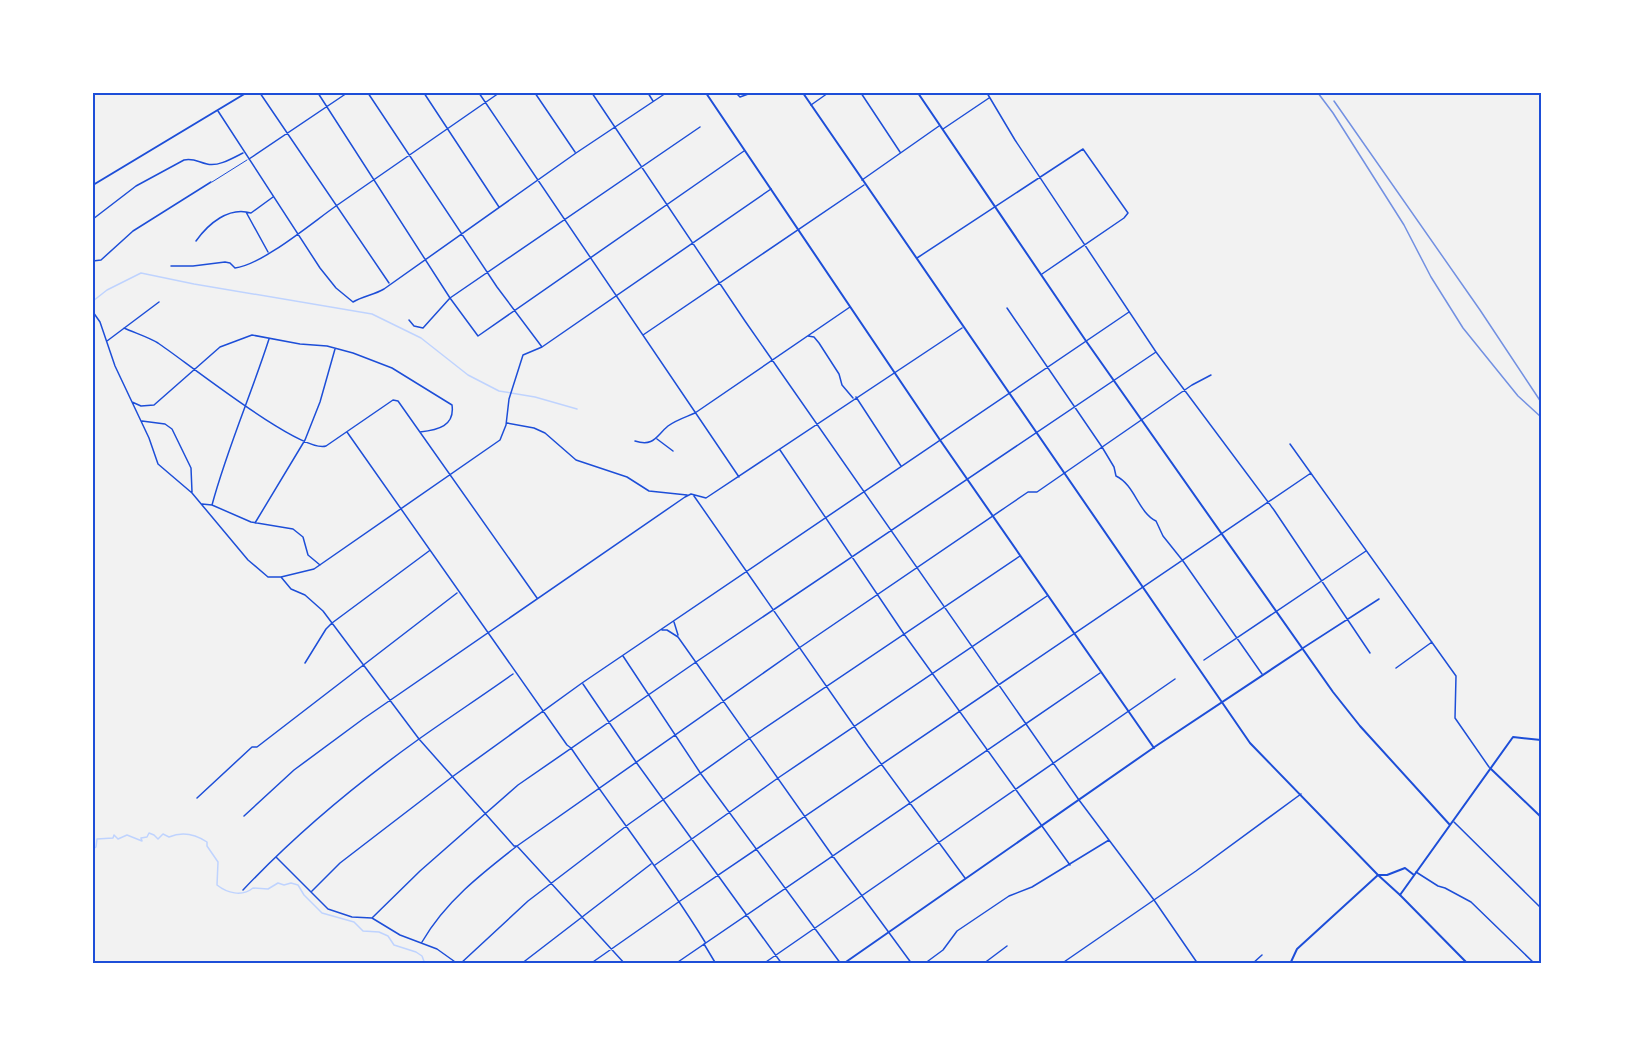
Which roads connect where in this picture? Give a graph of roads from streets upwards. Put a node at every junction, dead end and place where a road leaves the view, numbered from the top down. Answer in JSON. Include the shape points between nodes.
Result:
{"nodes":[{"id":1,"x":246,"y":93,"type":"edge"},
{"id":2,"x":260,"y":93,"type":"edge"},
{"id":3,"x":318,"y":93,"type":"edge"},
{"id":4,"x":347,"y":93,"type":"edge"},
{"id":5,"x":368,"y":93,"type":"edge"},
{"id":6,"x":424,"y":93,"type":"edge"},
{"id":7,"x":479,"y":93,"type":"edge"},
{"id":8,"x":499,"y":93,"type":"edge"},
{"id":9,"x":535,"y":93,"type":"edge"},
{"id":10,"x":592,"y":93,"type":"edge"},
{"id":11,"x":648,"y":93,"type":"edge"},
{"id":12,"x":666,"y":93,"type":"edge"},
{"id":13,"x":706,"y":93,"type":"edge"},
{"id":14,"x":736,"y":93,"type":"edge"},
{"id":15,"x":751,"y":93,"type":"edge"},
{"id":16,"x":802,"y":93,"type":"edge"},
{"id":17,"x":828,"y":93,"type":"edge"},
{"id":18,"x":861,"y":93,"type":"edge"},
{"id":19,"x":918,"y":93,"type":"edge"},
{"id":20,"x":987,"y":93,"type":"edge"},
{"id":21,"x":989,"y":98,"type":"junction"},
{"id":22,"x":486,"y":102,"type":"junction"},
{"id":23,"x":653,"y":102,"type":"junction"},
{"id":24,"x":811,"y":105,"type":"junction"},
{"id":25,"x":326,"y":107,"type":"junction"},
{"id":26,"x":217,"y":110,"type":"junction"},
{"id":27,"x":940,"y":126,"type":"junction"},
{"id":28,"x":700,"y":127,"type":"dead end"},
{"id":29,"x":615,"y":128,"type":"junction"},
{"id":30,"x":448,"y":129,"type":"junction"},
{"id":31,"x":942,"y":130,"type":"junction"},
{"id":32,"x":287,"y":133,"type":"junction"},
{"id":33,"x":745,"y":151,"type":"junction"},
{"id":34,"x":244,"y":153,"type":"junction"},
{"id":35,"x":576,"y":153,"type":"junction"},
{"id":36,"x":901,"y":153,"type":"junction"},
{"id":37,"x":410,"y":155,"type":"junction"},
{"id":38,"x":249,"y":159,"type":"junction"},
{"id":39,"x":642,"y":167,"type":"junction"},
{"id":40,"x":1040,"y":177,"type":"junction"},
{"id":41,"x":374,"y":180,"type":"junction"},
{"id":42,"x":538,"y":180,"type":"junction"},
{"id":43,"x":862,"y":180,"type":"junction"},
{"id":44,"x":211,"y":182,"type":"road end"},
{"id":45,"x":865,"y":184,"type":"junction"},
{"id":46,"x":93,"y":185,"type":"edge"},
{"id":47,"x":771,"y":189,"type":"junction"},
{"id":48,"x":274,"y":197,"type":"junction"},
{"id":49,"x":668,"y":205,"type":"junction"},
{"id":50,"x":336,"y":206,"type":"junction"},
{"id":51,"x":994,"y":206,"type":"junction"},
{"id":52,"x":500,"y":207,"type":"junction"},
{"id":53,"x":246,"y":211,"type":"junction"},
{"id":54,"x":93,"y":219,"type":"edge"},
{"id":55,"x":564,"y":219,"type":"junction"},
{"id":56,"x":798,"y":229,"type":"junction"},
{"id":57,"x":298,"y":233,"type":"junction"},
{"id":58,"x":461,"y":234,"type":"junction"},
{"id":59,"x":196,"y":242,"type":"dead end"},
{"id":60,"x":694,"y":243,"type":"junction"},
{"id":61,"x":1084,"y":245,"type":"junction"},
{"id":62,"x":268,"y":253,"type":"junction"},
{"id":63,"x":591,"y":257,"type":"junction"},
{"id":64,"x":425,"y":258,"type":"junction"},
{"id":65,"x":916,"y":259,"type":"junction"},
{"id":66,"x":93,"y":261,"type":"edge"},
{"id":67,"x":171,"y":266,"type":"dead end"},
{"id":68,"x":487,"y":271,"type":"junction"},
{"id":69,"x":1041,"y":275,"type":"junction"},
{"id":70,"x":720,"y":283,"type":"junction"},
{"id":71,"x":390,"y":284,"type":"junction"},
{"id":72,"x":617,"y":295,"type":"junction"},
{"id":73,"x":450,"y":297,"type":"junction"},
{"id":74,"x":159,"y":302,"type":"dead end"},
{"id":75,"x":851,"y":307,"type":"junction"},
{"id":76,"x":1006,"y":308,"type":"dead end"},
{"id":77,"x":514,"y":311,"type":"junction"},
{"id":78,"x":93,"y":312,"type":"edge"},
{"id":79,"x":1130,"y":312,"type":"junction"},
{"id":80,"x":409,"y":320,"type":"dead end"},
{"id":81,"x":963,"y":327,"type":"junction"},
{"id":82,"x":124,"y":328,"type":"junction"},
{"id":83,"x":643,"y":335,"type":"junction"},
{"id":84,"x":270,"y":338,"type":"junction"},
{"id":85,"x":803,"y":338,"type":"junction"},
{"id":86,"x":107,"y":340,"type":"junction"},
{"id":87,"x":1086,"y":341,"type":"junction"},
{"id":88,"x":542,"y":347,"type":"junction"},
{"id":89,"x":336,"y":349,"type":"junction"},
{"id":90,"x":1156,"y":352,"type":"junction"},
{"id":91,"x":772,"y":359,"type":"junction"},
{"id":92,"x":1047,"y":368,"type":"junction"},
{"id":93,"x":193,"y":369,"type":"junction"},
{"id":94,"x":894,"y":372,"type":"junction"},
{"id":95,"x":1211,"y":375,"type":"dead end"},
{"id":96,"x":1114,"y":380,"type":"junction"},
{"id":97,"x":1184,"y":391,"type":"junction"},
{"id":98,"x":1009,"y":394,"type":"junction"},
{"id":99,"x":855,"y":398,"type":"junction"},
{"id":100,"x":132,"y":402,"type":"junction"},
{"id":101,"x":246,"y":406,"type":"junction"},
{"id":102,"x":1074,"y":407,"type":"junction"},
{"id":103,"x":695,"y":412,"type":"junction"},
{"id":104,"x":1142,"y":420,"type":"junction"},
{"id":105,"x":141,"y":421,"type":"junction"},
{"id":106,"x":506,"y":423,"type":"junction"},
{"id":107,"x":817,"y":423,"type":"junction"},
{"id":108,"x":346,"y":432,"type":"junction"},
{"id":109,"x":420,"y":432,"type":"junction"},
{"id":110,"x":1036,"y":433,"type":"junction"},
{"id":111,"x":656,"y":439,"type":"junction"},
{"id":112,"x":940,"y":440,"type":"junction"},
{"id":113,"x":304,"y":441,"type":"junction"},
{"id":114,"x":635,"y":441,"type":"dead end"},
{"id":115,"x":1290,"y":444,"type":"dead end"},
{"id":116,"x":1102,"y":447,"type":"junction"},
{"id":117,"x":780,"y":449,"type":"junction"},
{"id":118,"x":674,"y":451,"type":"dead end"},
{"id":119,"x":902,"y":467,"type":"junction"},
{"id":120,"x":1311,"y":473,"type":"junction"},
{"id":121,"x":451,"y":474,"type":"junction"},
{"id":122,"x":1064,"y":474,"type":"junction"},
{"id":123,"x":739,"y":477,"type":"junction"},
{"id":124,"x":967,"y":479,"type":"junction"},
{"id":125,"x":864,"y":492,"type":"junction"},
{"id":126,"x":192,"y":493,"type":"junction"},
{"id":127,"x":689,"y":495,"type":"junction"},
{"id":128,"x":694,"y":495,"type":"junction"},
{"id":129,"x":1269,"y":502,"type":"junction"},
{"id":130,"x":200,"y":503,"type":"junction"},
{"id":131,"x":212,"y":505,"type":"junction"},
{"id":132,"x":401,"y":509,"type":"junction"},
{"id":133,"x":993,"y":516,"type":"junction"},
{"id":134,"x":826,"y":518,"type":"junction"},
{"id":135,"x":255,"y":523,"type":"junction"},
{"id":136,"x":891,"y":531,"type":"junction"},
{"id":137,"x":1222,"y":535,"type":"junction"},
{"id":138,"x":430,"y":551,"type":"junction"},
{"id":139,"x":1367,"y":551,"type":"junction"},
{"id":140,"x":1020,"y":556,"type":"junction"},
{"id":141,"x":852,"y":557,"type":"junction"},
{"id":142,"x":1183,"y":561,"type":"junction"},
{"id":143,"x":321,"y":565,"type":"junction"},
{"id":144,"x":917,"y":568,"type":"junction"},
{"id":145,"x":747,"y":572,"type":"junction"},
{"id":146,"x":281,"y":577,"type":"junction"},
{"id":147,"x":1323,"y":581,"type":"junction"},
{"id":148,"x":1142,"y":589,"type":"junction"},
{"id":149,"x":458,"y":592,"type":"junction"},
{"id":150,"x":878,"y":595,"type":"junction"},
{"id":151,"x":1047,"y":595,"type":"junction"},
{"id":152,"x":538,"y":599,"type":"junction"},
{"id":153,"x":1379,"y":599,"type":"dead end"},
{"id":154,"x":945,"y":608,"type":"junction"},
{"id":155,"x":773,"y":611,"type":"junction"},
{"id":156,"x":1276,"y":612,"type":"junction"},
{"id":157,"x":1347,"y":620,"type":"junction"},
{"id":158,"x":674,"y":621,"type":"junction"},
{"id":159,"x":332,"y":622,"type":"junction"},
{"id":160,"x":661,"y":630,"type":"junction"},
{"id":161,"x":488,"y":634,"type":"junction"},
{"id":162,"x":904,"y":634,"type":"junction"},
{"id":163,"x":1074,"y":634,"type":"junction"},
{"id":164,"x":678,"y":637,"type":"junction"},
{"id":165,"x":1237,"y":638,"type":"junction"},
{"id":166,"x":1432,"y":642,"type":"junction"},
{"id":167,"x":972,"y":646,"type":"junction"},
{"id":168,"x":799,"y":648,"type":"junction"},
{"id":169,"x":1302,"y":649,"type":"junction"},
{"id":170,"x":1370,"y":653,"type":"dead end"},
{"id":171,"x":622,"y":656,"type":"junction"},
{"id":172,"x":1204,"y":660,"type":"dead end"},
{"id":173,"x":696,"y":662,"type":"junction"},
{"id":174,"x":305,"y":663,"type":"dead end"},
{"id":175,"x":364,"y":664,"type":"junction"},
{"id":176,"x":1396,"y":668,"type":"dead end"},
{"id":177,"x":1100,"y":672,"type":"junction"},
{"id":178,"x":515,"y":673,"type":"junction"},
{"id":179,"x":932,"y":673,"type":"junction"},
{"id":180,"x":1262,"y":675,"type":"junction"},
{"id":181,"x":1175,"y":679,"type":"dead end"},
{"id":182,"x":582,"y":683,"type":"junction"},
{"id":183,"x":999,"y":685,"type":"junction"},
{"id":184,"x":826,"y":687,"type":"junction"},
{"id":185,"x":648,"y":695,"type":"junction"},
{"id":186,"x":390,"y":700,"type":"junction"},
{"id":187,"x":724,"y":701,"type":"junction"},
{"id":188,"x":1221,"y":703,"type":"junction"},
{"id":189,"x":543,"y":711,"type":"junction"},
{"id":190,"x":1128,"y":711,"type":"junction"},
{"id":191,"x":959,"y":712,"type":"junction"},
{"id":192,"x":609,"y":723,"type":"junction"},
{"id":193,"x":1025,"y":723,"type":"junction"},
{"id":194,"x":854,"y":726,"type":"junction"},
{"id":195,"x":675,"y":735,"type":"junction"},
{"id":196,"x":750,"y":738,"type":"junction"},
{"id":197,"x":419,"y":739,"type":"junction"},
{"id":198,"x":1541,"y":740,"type":"edge"},
{"id":199,"x":571,"y":748,"type":"junction"},
{"id":200,"x":1154,"y":748,"type":"junction"},
{"id":201,"x":987,"y":750,"type":"junction"},
{"id":202,"x":636,"y":762,"type":"junction"},
{"id":203,"x":1053,"y":763,"type":"junction"},
{"id":204,"x":881,"y":765,"type":"junction"},
{"id":205,"x":1490,"y":768,"type":"junction"},
{"id":206,"x":701,"y":774,"type":"junction"},
{"id":207,"x":452,"y":777,"type":"junction"},
{"id":208,"x":778,"y":778,"type":"junction"},
{"id":209,"x":598,"y":789,"type":"junction"},
{"id":210,"x":1015,"y":789,"type":"junction"},
{"id":211,"x":1301,"y":794,"type":"junction"},
{"id":212,"x":197,"y":798,"type":"dead end"},
{"id":213,"x":1079,"y":800,"type":"junction"},
{"id":214,"x":664,"y":801,"type":"junction"},
{"id":215,"x":909,"y":802,"type":"junction"},
{"id":216,"x":729,"y":812,"type":"junction"},
{"id":217,"x":485,"y":813,"type":"junction"},
{"id":218,"x":243,"y":816,"type":"dead end"},
{"id":219,"x":805,"y":816,"type":"junction"},
{"id":220,"x":1541,"y":817,"type":"edge"},
{"id":221,"x":1453,"y":821,"type":"junction"},
{"id":222,"x":1450,"y":825,"type":"junction"},
{"id":223,"x":626,"y":826,"type":"junction"},
{"id":224,"x":1042,"y":826,"type":"junction"},
{"id":225,"x":691,"y":838,"type":"junction"},
{"id":226,"x":1109,"y":840,"type":"junction"},
{"id":227,"x":939,"y":842,"type":"junction"},
{"id":228,"x":517,"y":846,"type":"junction"},
{"id":229,"x":757,"y":849,"type":"junction"},
{"id":230,"x":832,"y":855,"type":"junction"},
{"id":231,"x":276,"y":857,"type":"junction"},
{"id":232,"x":654,"y":864,"type":"junction"},
{"id":233,"x":1070,"y":865,"type":"junction"},
{"id":234,"x":1415,"y":874,"type":"junction"},
{"id":235,"x":1378,"y":875,"type":"junction"},
{"id":236,"x":717,"y":876,"type":"junction"},
{"id":237,"x":965,"y":878,"type":"junction"},
{"id":238,"x":550,"y":883,"type":"junction"},
{"id":239,"x":784,"y":888,"type":"junction"},
{"id":240,"x":243,"y":890,"type":"dead end"},
{"id":241,"x":312,"y":891,"type":"junction"},
{"id":242,"x":862,"y":895,"type":"junction"},
{"id":243,"x":1400,"y":895,"type":"junction"},
{"id":244,"x":1154,"y":900,"type":"junction"},
{"id":245,"x":680,"y":901,"type":"junction"},
{"id":246,"x":1541,"y":908,"type":"edge"},
{"id":247,"x":745,"y":915,"type":"junction"},
{"id":248,"x":372,"y":918,"type":"junction"},
{"id":249,"x":583,"y":918,"type":"junction"},
{"id":250,"x":814,"y":928,"type":"junction"},
{"id":251,"x":888,"y":932,"type":"junction"},
{"id":252,"x":422,"y":942,"type":"junction"},
{"id":253,"x":704,"y":943,"type":"junction"},
{"id":254,"x":1007,"y":946,"type":"dead end"},
{"id":255,"x":611,"y":950,"type":"junction"},
{"id":256,"x":775,"y":955,"type":"junction"},
{"id":257,"x":1262,"y":955,"type":"dead end"},
{"id":258,"x":459,"y":964,"type":"edge"},
{"id":259,"x":522,"y":964,"type":"edge"},
{"id":260,"x":590,"y":964,"type":"edge"},
{"id":261,"x":625,"y":964,"type":"edge"},
{"id":262,"x":675,"y":964,"type":"edge"},
{"id":263,"x":716,"y":964,"type":"edge"},
{"id":264,"x":763,"y":964,"type":"edge"},
{"id":265,"x":782,"y":964,"type":"edge"},
{"id":266,"x":842,"y":964,"type":"edge"},
{"id":267,"x":912,"y":964,"type":"edge"},
{"id":268,"x":924,"y":964,"type":"edge"},
{"id":269,"x":983,"y":964,"type":"edge"},
{"id":270,"x":1061,"y":964,"type":"edge"},
{"id":271,"x":1198,"y":964,"type":"edge"},
{"id":272,"x":1252,"y":964,"type":"edge"},
{"id":273,"x":1290,"y":964,"type":"edge"},
{"id":274,"x":1468,"y":964,"type":"edge"},
{"id":275,"x":1535,"y":964,"type":"edge"}],
"edges":[{"from":1,"to":26,"type":"street"},
{"from":2,"to":32,"type":"street"},
{"from":3,"to":25,"type":"street"},
{"from":4,"to":25,"type":"street"},
{"from":5,"to":37,"type":"street"},
{"from":6,"to":30,"type":"street"},
{"from":7,"to":22,"type":"street"},
{"from":8,"to":22,"type":"street"},
{"from":9,"to":35,"type":"street"},
{"from":10,"to":29,"type":"street"},
{"from":11,"to":23,"type":"street"},
{"from":12,"to":23,"type":"street"},
{"from":13,"to":33,"type":"street"},
{"from":14,"to":15,"type":"street","via":[[740,97]]},
{"from":16,"to":24,"type":"street"},
{"from":17,"to":24,"type":"street"},
{"from":18,"to":36,"type":"street"},
{"from":19,"to":27,"type":"street"},
{"from":20,"to":21,"type":"street"},
{"from":21,"to":31,"type":"street"},
{"from":21,"to":40,"type":"street"},
{"from":22,"to":30,"type":"street"},
{"from":22,"to":42,"type":"street"},
{"from":23,"to":29,"type":"street"},
{"from":24,"to":43,"type":"street"},
{"from":25,"to":32,"type":"street"},
{"from":25,"to":41,"type":"street"},
{"from":26,"to":34,"type":"street"},
{"from":26,"to":46,"type":"street"},
{"from":27,"to":31,"type":"street"},
{"from":27,"to":36,"type":"street"},
{"from":28,"to":39,"type":"street"},
{"from":29,"to":35,"type":"street"},
{"from":29,"to":39,"type":"street"},
{"from":30,"to":37,"type":"street"},
{"from":30,"to":52,"type":"street"},
{"from":31,"to":51,"type":"street"},
{"from":32,"to":38,"type":"street"},
{"from":32,"to":50,"type":"street"},
{"from":33,"to":47,"type":"street"},
{"from":33,"to":49,"type":"street"},
{"from":34,"to":38,"type":"street"},
{"from":34,"to":54,"type":"street","via":[[209,165],[184,160],[136,186]]},
{"from":35,"to":42,"type":"street"},
{"from":36,"to":43,"type":"street"},
{"from":37,"to":41,"type":"street"},
{"from":37,"to":58,"type":"street"},
{"from":38,"to":48,"type":"street"},
{"from":39,"to":49,"type":"street"},
{"from":39,"to":55,"type":"street"},
{"from":40,"to":51,"type":"street"},
{"from":40,"to":61,"type":"street"},
{"from":40,"to":61,"type":"street","via":[[1083,149],[1128,213]]},
{"from":41,"to":50,"type":"street"},
{"from":41,"to":64,"type":"street"},
{"from":42,"to":52,"type":"street"},
{"from":42,"to":55,"type":"street"},
{"from":43,"to":45,"type":"street"},
{"from":44,"to":66,"type":"street","via":[[133,231],[101,260]]},
{"from":45,"to":56,"type":"street"},
{"from":45,"to":65,"type":"street"},
{"from":47,"to":56,"type":"street"},
{"from":47,"to":60,"type":"street"},
{"from":48,"to":53,"type":"street","via":[[251,213]]},
{"from":48,"to":57,"type":"street"},
{"from":49,"to":60,"type":"street"},
{"from":49,"to":63,"type":"street"},
{"from":50,"to":57,"type":"street"},
{"from":50,"to":71,"type":"street"},
{"from":51,"to":65,"type":"street"},
{"from":51,"to":69,"type":"street"},
{"from":52,"to":58,"type":"street"},
{"from":53,"to":59,"type":"street","via":[[215,220]]},
{"from":53,"to":62,"type":"street"},
{"from":55,"to":63,"type":"street"},
{"from":55,"to":68,"type":"street"},
{"from":56,"to":70,"type":"street"},
{"from":56,"to":75,"type":"street"},
{"from":57,"to":62,"type":"street"},
{"from":57,"to":71,"type":"street","via":[[320,268],[353,302]]},
{"from":58,"to":64,"type":"street"},
{"from":58,"to":68,"type":"street"},
{"from":60,"to":70,"type":"street"},
{"from":60,"to":72,"type":"street"},
{"from":61,"to":69,"type":"street"},
{"from":61,"to":79,"type":"street"},
{"from":62,"to":67,"type":"street","via":[[238,268],[230,262]]},
{"from":63,"to":72,"type":"street"},
{"from":63,"to":77,"type":"street"},
{"from":64,"to":71,"type":"street"},
{"from":64,"to":73,"type":"street"},
{"from":65,"to":81,"type":"street"},
{"from":68,"to":73,"type":"street"},
{"from":68,"to":77,"type":"street"},
{"from":69,"to":87,"type":"street"},
{"from":70,"to":83,"type":"street"},
{"from":70,"to":91,"type":"street"},
{"from":72,"to":83,"type":"street"},
{"from":72,"to":88,"type":"street"},
{"from":73,"to":77,"type":"street","via":[[478,336]]},
{"from":73,"to":80,"type":"street","via":[[423,328]]},
{"from":74,"to":82,"type":"street"},
{"from":75,"to":85,"type":"street"},
{"from":75,"to":94,"type":"street"},
{"from":76,"to":92,"type":"street"},
{"from":77,"to":88,"type":"street"},
{"from":78,"to":86,"type":"street"},
{"from":79,"to":87,"type":"street"},
{"from":79,"to":90,"type":"street"},
{"from":81,"to":94,"type":"street"},
{"from":81,"to":98,"type":"street"},
{"from":82,"to":86,"type":"street"},
{"from":82,"to":93,"type":"street","via":[[156,342]]},
{"from":83,"to":103,"type":"street"},
{"from":84,"to":89,"type":"street"},
{"from":84,"to":93,"type":"street","via":[[252,335],[220,347]]},
{"from":84,"to":101,"type":"street"},
{"from":85,"to":91,"type":"street"},
{"from":85,"to":99,"type":"street","via":[[810,336],[819,343],[842,385]]},
{"from":86,"to":100,"type":"street"},
{"from":87,"to":92,"type":"street"},
{"from":87,"to":96,"type":"street"},
{"from":88,"to":106,"type":"street","via":[[523,354]]},
{"from":89,"to":109,"type":"street","via":[[392,368],[452,405],[451,420],[446,426]]},
{"from":89,"to":113,"type":"street"},
{"from":90,"to":96,"type":"street"},
{"from":90,"to":97,"type":"street"},
{"from":91,"to":103,"type":"street"},
{"from":91,"to":107,"type":"street"},
{"from":92,"to":98,"type":"street"},
{"from":92,"to":102,"type":"street"},
{"from":93,"to":100,"type":"street","via":[[154,405]]},
{"from":93,"to":101,"type":"street"},
{"from":94,"to":99,"type":"street"},
{"from":94,"to":112,"type":"street"},
{"from":95,"to":97,"type":"street"},
{"from":96,"to":102,"type":"street"},
{"from":96,"to":104,"type":"street"},
{"from":97,"to":104,"type":"street"},
{"from":97,"to":129,"type":"street"},
{"from":98,"to":110,"type":"street"},
{"from":98,"to":112,"type":"street"},
{"from":99,"to":107,"type":"street"},
{"from":99,"to":119,"type":"street"},
{"from":100,"to":105,"type":"street"},
{"from":101,"to":113,"type":"street"},
{"from":101,"to":131,"type":"street"},
{"from":102,"to":110,"type":"street"},
{"from":102,"to":116,"type":"street"},
{"from":103,"to":111,"type":"street","via":[[669,426]]},
{"from":103,"to":123,"type":"street"},
{"from":104,"to":116,"type":"street"},
{"from":104,"to":137,"type":"street"},
{"from":105,"to":126,"type":"street","via":[[161,468]]},
{"from":105,"to":126,"type":"street","via":[[165,424],[172,429],[191,468]]},
{"from":106,"to":121,"type":"street","via":[[500,440]]},
{"from":106,"to":127,"type":"street","via":[[545,433],[576,460],[627,477],[649,491]]},
{"from":107,"to":117,"type":"street"},
{"from":107,"to":125,"type":"street"},
{"from":108,"to":109,"type":"street","via":[[395,400]]},
{"from":108,"to":113,"type":"street","via":[[320,448]]},
{"from":108,"to":132,"type":"street"},
{"from":109,"to":121,"type":"street"},
{"from":110,"to":122,"type":"street"},
{"from":110,"to":124,"type":"street"},
{"from":111,"to":114,"type":"street","via":[[648,443]]},
{"from":111,"to":118,"type":"street"},
{"from":112,"to":119,"type":"street"},
{"from":112,"to":124,"type":"street"},
{"from":113,"to":135,"type":"street"},
{"from":115,"to":120,"type":"street"},
{"from":116,"to":122,"type":"street"},
{"from":116,"to":142,"type":"street","via":[[1116,476],[1124,480]]},
{"from":117,"to":123,"type":"street"},
{"from":117,"to":134,"type":"street"},
{"from":119,"to":125,"type":"street"},
{"from":120,"to":129,"type":"street"},
{"from":120,"to":139,"type":"street"},
{"from":121,"to":132,"type":"street"},
{"from":121,"to":152,"type":"street"},
{"from":122,"to":133,"type":"street"},
{"from":122,"to":148,"type":"street"},
{"from":123,"to":128,"type":"street","via":[[706,498]]},
{"from":124,"to":133,"type":"street"},
{"from":124,"to":136,"type":"street"},
{"from":125,"to":134,"type":"street"},
{"from":125,"to":136,"type":"street"},
{"from":126,"to":130,"type":"street"},
{"from":127,"to":128,"type":"street"},
{"from":127,"to":152,"type":"street"},
{"from":128,"to":145,"type":"street"},
{"from":129,"to":137,"type":"street"},
{"from":129,"to":147,"type":"street"},
{"from":130,"to":131,"type":"street"},
{"from":130,"to":146,"type":"street","via":[[248,560],[268,577]]},
{"from":131,"to":135,"type":"street"},
{"from":132,"to":138,"type":"street"},
{"from":132,"to":143,"type":"street"},
{"from":133,"to":140,"type":"street"},
{"from":133,"to":144,"type":"street"},
{"from":134,"to":141,"type":"street"},
{"from":134,"to":145,"type":"street"},
{"from":135,"to":143,"type":"street","via":[[293,529],[303,537],[308,555]]},
{"from":136,"to":141,"type":"street"},
{"from":136,"to":144,"type":"street"},
{"from":137,"to":142,"type":"street"},
{"from":137,"to":156,"type":"street"},
{"from":138,"to":149,"type":"street"},
{"from":138,"to":159,"type":"street"},
{"from":139,"to":147,"type":"street"},
{"from":139,"to":166,"type":"street"},
{"from":140,"to":151,"type":"street"},
{"from":140,"to":154,"type":"street"},
{"from":141,"to":150,"type":"street"},
{"from":141,"to":155,"type":"street"},
{"from":142,"to":148,"type":"street"},
{"from":142,"to":165,"type":"street"},
{"from":143,"to":146,"type":"street"},
{"from":144,"to":150,"type":"street"},
{"from":144,"to":154,"type":"street"},
{"from":145,"to":155,"type":"street"},
{"from":145,"to":158,"type":"street"},
{"from":146,"to":159,"type":"street","via":[[291,589],[313,601]]},
{"from":147,"to":156,"type":"street"},
{"from":147,"to":157,"type":"street"},
{"from":148,"to":163,"type":"street"},
{"from":148,"to":188,"type":"street"},
{"from":149,"to":161,"type":"street"},
{"from":149,"to":175,"type":"street"},
{"from":150,"to":162,"type":"street"},
{"from":150,"to":168,"type":"street"},
{"from":151,"to":163,"type":"street"},
{"from":151,"to":167,"type":"street"},
{"from":152,"to":161,"type":"street"},
{"from":153,"to":157,"type":"street"},
{"from":154,"to":162,"type":"street"},
{"from":154,"to":167,"type":"street"},
{"from":155,"to":168,"type":"street"},
{"from":155,"to":173,"type":"street"},
{"from":156,"to":165,"type":"street"},
{"from":156,"to":169,"type":"street"},
{"from":157,"to":169,"type":"street"},
{"from":157,"to":170,"type":"street"},
{"from":158,"to":160,"type":"street"},
{"from":158,"to":164,"type":"street"},
{"from":159,"to":174,"type":"street"},
{"from":159,"to":175,"type":"street"},
{"from":160,"to":164,"type":"street"},
{"from":160,"to":171,"type":"street"},
{"from":161,"to":178,"type":"street"},
{"from":161,"to":186,"type":"street"},
{"from":162,"to":179,"type":"street"},
{"from":162,"to":184,"type":"street"},
{"from":163,"to":177,"type":"street"},
{"from":163,"to":183,"type":"street"},
{"from":164,"to":173,"type":"street"},
{"from":165,"to":172,"type":"street"},
{"from":165,"to":180,"type":"street"},
{"from":166,"to":176,"type":"street"},
{"from":166,"to":205,"type":"street","via":[[1456,676],[1455,718]]},
{"from":167,"to":179,"type":"street"},
{"from":167,"to":183,"type":"street"},
{"from":168,"to":184,"type":"street"},
{"from":168,"to":187,"type":"street"},
{"from":169,"to":180,"type":"street"},
{"from":169,"to":222,"type":"street","via":[[1360,726]]},
{"from":171,"to":182,"type":"street"},
{"from":171,"to":185,"type":"street"},
{"from":173,"to":185,"type":"street"},
{"from":173,"to":187,"type":"street"},
{"from":175,"to":186,"type":"street"},
{"from":175,"to":212,"type":"street","via":[[252,747]]},
{"from":177,"to":190,"type":"street"},
{"from":177,"to":193,"type":"street"},
{"from":178,"to":189,"type":"street"},
{"from":178,"to":197,"type":"street"},
{"from":179,"to":191,"type":"street"},
{"from":179,"to":194,"type":"street"},
{"from":180,"to":188,"type":"street"},
{"from":181,"to":190,"type":"street"},
{"from":182,"to":189,"type":"street"},
{"from":182,"to":192,"type":"street"},
{"from":183,"to":191,"type":"street"},
{"from":183,"to":193,"type":"street"},
{"from":184,"to":194,"type":"street"},
{"from":184,"to":196,"type":"street"},
{"from":185,"to":192,"type":"street"},
{"from":185,"to":195,"type":"street"},
{"from":186,"to":197,"type":"street"},
{"from":186,"to":218,"type":"street","via":[[294,770]]},
{"from":187,"to":195,"type":"street"},
{"from":187,"to":196,"type":"street"},
{"from":188,"to":200,"type":"street"},
{"from":188,"to":211,"type":"street","via":[[1250,743]]},
{"from":189,"to":199,"type":"street"},
{"from":189,"to":207,"type":"street"},
{"from":190,"to":200,"type":"street"},
{"from":190,"to":203,"type":"street"},
{"from":191,"to":201,"type":"street"},
{"from":191,"to":204,"type":"street"},
{"from":192,"to":199,"type":"street"},
{"from":192,"to":202,"type":"street"},
{"from":193,"to":201,"type":"street"},
{"from":193,"to":203,"type":"street"},
{"from":194,"to":204,"type":"street"},
{"from":194,"to":208,"type":"street"},
{"from":195,"to":202,"type":"street"},
{"from":195,"to":206,"type":"street"},
{"from":196,"to":206,"type":"street"},
{"from":196,"to":208,"type":"street"},
{"from":197,"to":207,"type":"street"},
{"from":197,"to":231,"type":"street","via":[[332,806]]},
{"from":198,"to":205,"type":"street","via":[[1513,737]]},
{"from":199,"to":209,"type":"street"},
{"from":199,"to":217,"type":"street"},
{"from":200,"to":213,"type":"street"},
{"from":201,"to":210,"type":"street"},
{"from":201,"to":215,"type":"street"},
{"from":202,"to":209,"type":"street"},
{"from":202,"to":214,"type":"street"},
{"from":203,"to":210,"type":"street"},
{"from":203,"to":213,"type":"street"},
{"from":204,"to":215,"type":"street"},
{"from":204,"to":219,"type":"street"},
{"from":205,"to":220,"type":"street"},
{"from":205,"to":221,"type":"street"},
{"from":206,"to":214,"type":"street"},
{"from":206,"to":216,"type":"street"},
{"from":207,"to":217,"type":"street"},
{"from":207,"to":241,"type":"street","via":[[340,863]]},
{"from":208,"to":216,"type":"street"},
{"from":208,"to":219,"type":"street"},
{"from":209,"to":223,"type":"street"},
{"from":209,"to":228,"type":"street"},
{"from":210,"to":224,"type":"street"},
{"from":210,"to":227,"type":"street"},
{"from":211,"to":235,"type":"street"},
{"from":211,"to":244,"type":"street"},
{"from":213,"to":224,"type":"street"},
{"from":213,"to":226,"type":"street"},
{"from":214,"to":223,"type":"street"},
{"from":214,"to":225,"type":"street"},
{"from":215,"to":227,"type":"street"},
{"from":215,"to":230,"type":"street"},
{"from":216,"to":225,"type":"street"},
{"from":216,"to":229,"type":"street"},
{"from":217,"to":228,"type":"street"},
{"from":217,"to":248,"type":"street"},
{"from":219,"to":229,"type":"street"},
{"from":219,"to":230,"type":"street"},
{"from":221,"to":222,"type":"street"},
{"from":221,"to":246,"type":"street"},
{"from":222,"to":234,"type":"street"},
{"from":223,"to":232,"type":"street"},
{"from":223,"to":238,"type":"street"},
{"from":224,"to":233,"type":"street"},
{"from":224,"to":237,"type":"street"},
{"from":225,"to":232,"type":"street"},
{"from":225,"to":236,"type":"street"},
{"from":226,"to":233,"type":"street"},
{"from":226,"to":244,"type":"street"},
{"from":227,"to":237,"type":"street"},
{"from":227,"to":242,"type":"street"},
{"from":228,"to":238,"type":"street"},
{"from":228,"to":252,"type":"street","via":[[446,909]]},
{"from":229,"to":236,"type":"street"},
{"from":229,"to":239,"type":"street"},
{"from":230,"to":239,"type":"street"},
{"from":230,"to":242,"type":"street"},
{"from":231,"to":240,"type":"street"},
{"from":231,"to":241,"type":"street"},
{"from":232,"to":245,"type":"street"},
{"from":232,"to":249,"type":"street"},
{"from":233,"to":268,"type":"street","via":[[969,922]]},
{"from":234,"to":235,"type":"street","via":[[1405,868]]},
{"from":234,"to":243,"type":"street"},
{"from":234,"to":275,"type":"street","via":[[1472,902]]},
{"from":235,"to":243,"type":"street"},
{"from":235,"to":273,"type":"street","via":[[1297,949]]},
{"from":236,"to":245,"type":"street"},
{"from":236,"to":247,"type":"street"},
{"from":237,"to":251,"type":"street"},
{"from":238,"to":249,"type":"street"},
{"from":238,"to":258,"type":"street"},
{"from":239,"to":247,"type":"street"},
{"from":239,"to":250,"type":"street"},
{"from":241,"to":248,"type":"street","via":[[328,909],[352,917]]},
{"from":242,"to":250,"type":"street"},
{"from":242,"to":251,"type":"street"},
{"from":243,"to":274,"type":"street"},
{"from":244,"to":270,"type":"street"},
{"from":244,"to":271,"type":"street"},
{"from":245,"to":253,"type":"street"},
{"from":245,"to":255,"type":"street"},
{"from":247,"to":253,"type":"street"},
{"from":247,"to":256,"type":"street"},
{"from":248,"to":252,"type":"street","via":[[400,935]]},
{"from":249,"to":255,"type":"street"},
{"from":249,"to":259,"type":"street"},
{"from":250,"to":256,"type":"street"},
{"from":250,"to":266,"type":"street"},
{"from":251,"to":266,"type":"street"},
{"from":251,"to":267,"type":"street"},
{"from":252,"to":258,"type":"street"},
{"from":253,"to":262,"type":"street"},
{"from":253,"to":263,"type":"street"},
{"from":254,"to":269,"type":"street"},
{"from":255,"to":260,"type":"street"},
{"from":255,"to":261,"type":"street"},
{"from":256,"to":264,"type":"street"},
{"from":256,"to":265,"type":"street"},
{"from":257,"to":272,"type":"street"}]}
